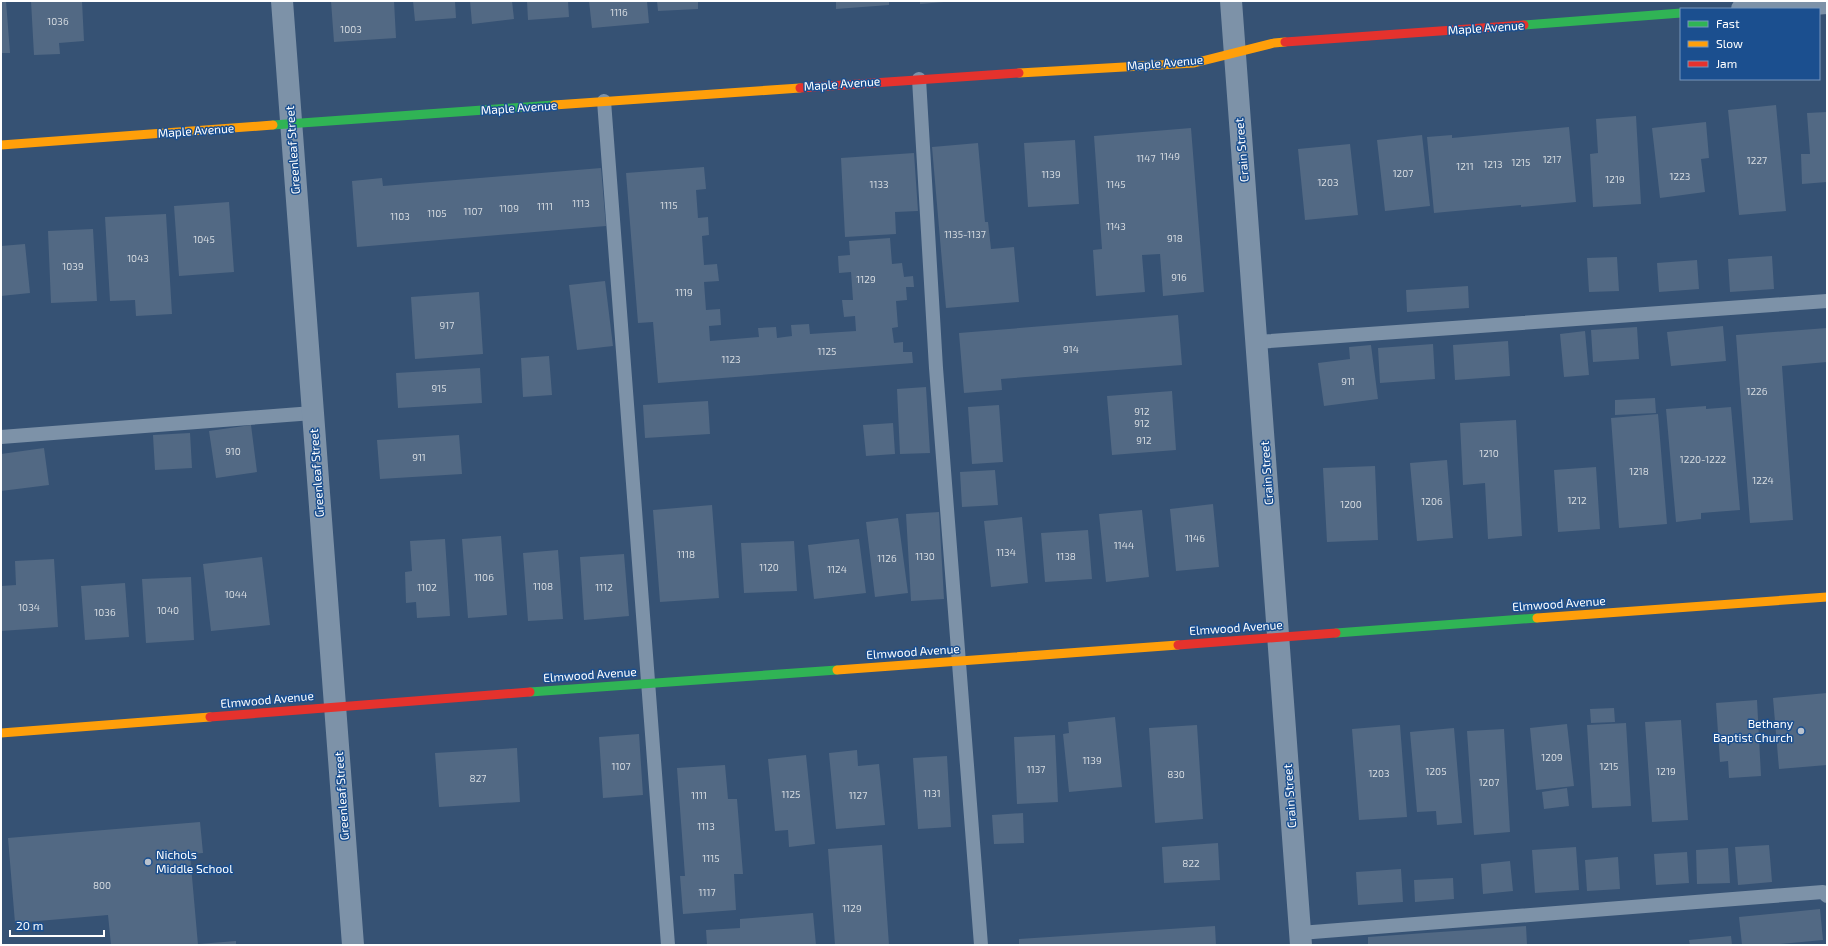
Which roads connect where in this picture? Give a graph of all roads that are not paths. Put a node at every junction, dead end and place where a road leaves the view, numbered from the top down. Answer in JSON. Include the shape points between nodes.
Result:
{"nodes":[{"id":1,"x":282,"y":1,"type":"edge"},
{"id":2,"x":1232,"y":1,"type":"edge"},
{"id":3,"x":1827,"y":3,"type":"edge"},
{"id":4,"x":1756,"y":8,"type":"edge"},
{"id":5,"x":1680,"y":13,"type":"edge"},
{"id":6,"x":1235,"y":52,"type":"junction"},
{"id":7,"x":919,"y":79,"type":"junction"},
{"id":8,"x":604,"y":101,"type":"junction"},
{"id":9,"x":291,"y":124,"type":"junction"},
{"id":10,"x":1,"y":145,"type":"edge"},
{"id":11,"x":1827,"y":301,"type":"edge"},
{"id":12,"x":1257,"y":342,"type":"junction"},
{"id":13,"x":313,"y":413,"type":"junction"},
{"id":14,"x":1,"y":437,"type":"edge"},
{"id":15,"x":1827,"y":597,"type":"edge"},
{"id":16,"x":1279,"y":637,"type":"junction"},
{"id":17,"x":959,"y":660,"type":"junction"},
{"id":18,"x":648,"y":683,"type":"junction"},
{"id":19,"x":335,"y":706,"type":"junction"},
{"id":20,"x":1,"y":733,"type":"edge"},
{"id":21,"x":1827,"y":896,"type":"edge"},
{"id":22,"x":1301,"y":939,"type":"edge"},
{"id":23,"x":353,"y":945,"type":"edge"},
{"id":24,"x":668,"y":945,"type":"edge"},
{"id":25,"x":981,"y":945,"type":"edge"}],
"edges":[{"from":1,"to":9,"type":"street","name":"Greenleaf Street"},
{"from":2,"to":6,"type":"street","name":"Crain Street"},
{"from":3,"to":4,"type":"street"},
{"from":5,"to":6,"type":"street","name":"Maple Avenue","via":[[1274,43]]},
{"from":6,"to":7,"type":"street","name":"Maple Avenue","via":[[1194,63]]},
{"from":6,"to":12,"type":"street","name":"Crain Street"},
{"from":7,"to":8,"type":"street","name":"Maple Avenue"},
{"from":7,"to":17,"type":"lane","via":[[936,368]]},
{"from":8,"to":9,"type":"street","name":"Maple Avenue"},
{"from":8,"to":18,"type":"lane"},
{"from":9,"to":10,"type":"street","name":"Maple Avenue"},
{"from":9,"to":13,"type":"street","name":"Greenleaf Street"},
{"from":11,"to":12,"type":"lane"},
{"from":12,"to":16,"type":"street","name":"Crain Street"},
{"from":13,"to":14,"type":"lane"},
{"from":13,"to":19,"type":"street","name":"Greenleaf Street"},
{"from":15,"to":16,"type":"street","name":"Elmwood Avenue"},
{"from":16,"to":17,"type":"street","name":"Elmwood Avenue"},
{"from":16,"to":22,"type":"street","name":"Crain Street"},
{"from":17,"to":18,"type":"street","name":"Elmwood Avenue"},
{"from":17,"to":25,"type":"lane"},
{"from":18,"to":19,"type":"street","name":"Elmwood Avenue"},
{"from":18,"to":24,"type":"lane"},
{"from":19,"to":20,"type":"street","name":"Elmwood Avenue"},
{"from":19,"to":23,"type":"street","name":"Greenleaf Street"},
{"from":21,"to":22,"type":"lane","via":[[1823,892]]}]}
